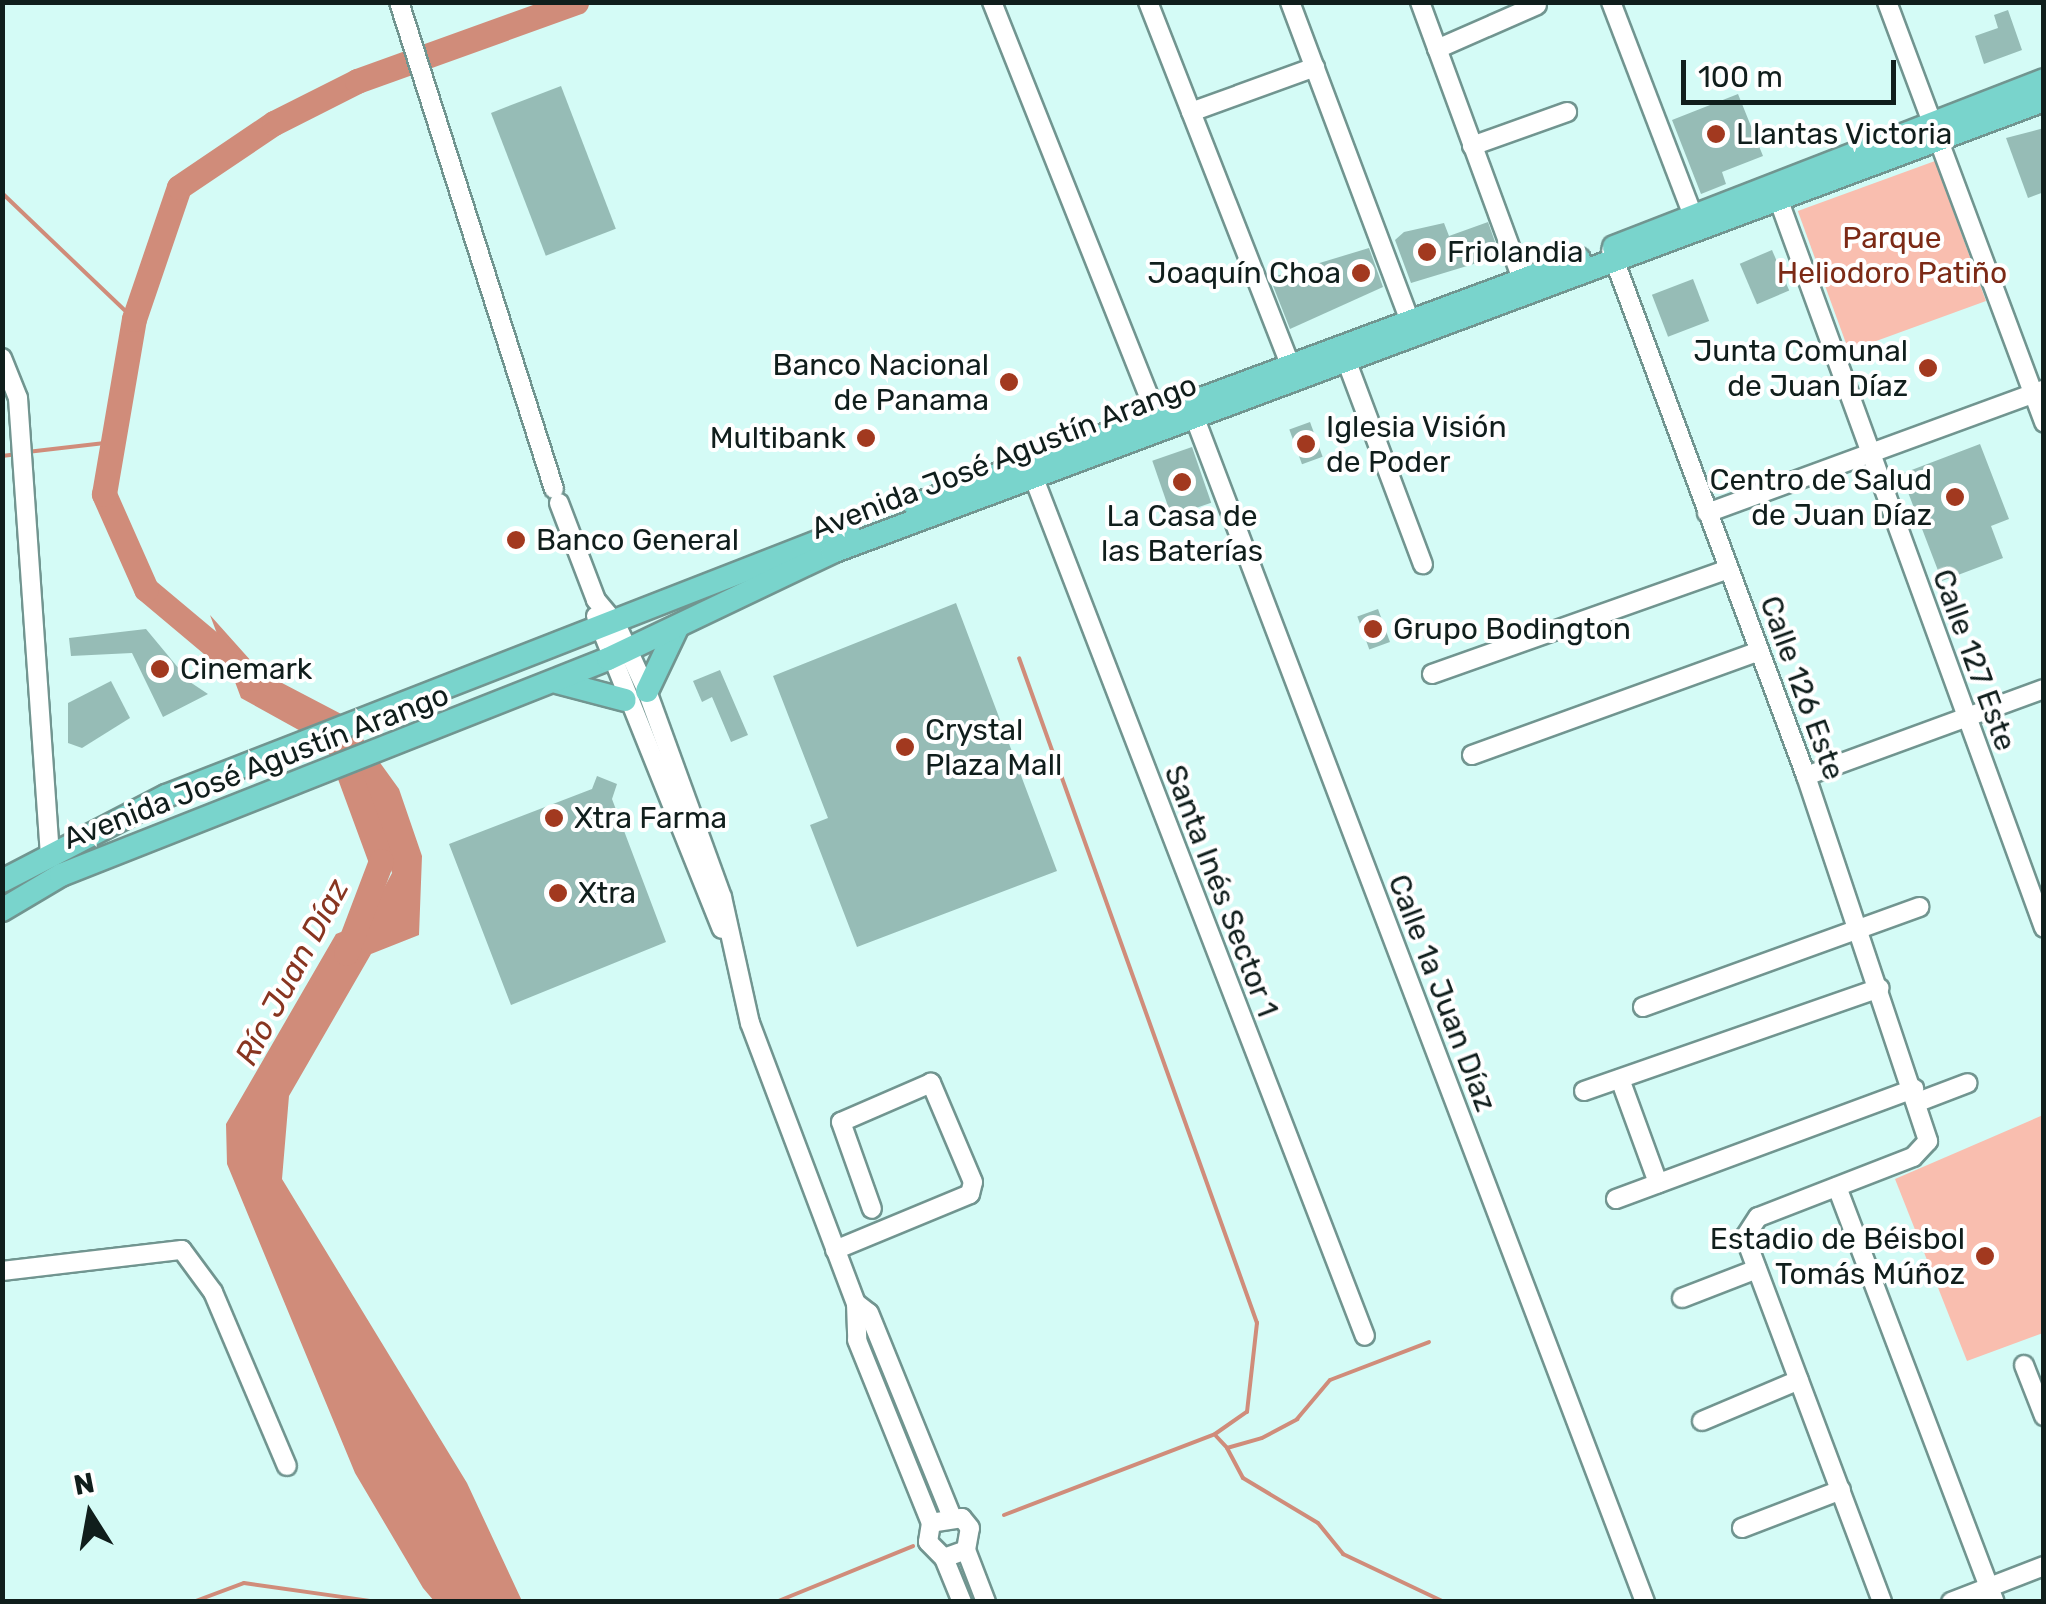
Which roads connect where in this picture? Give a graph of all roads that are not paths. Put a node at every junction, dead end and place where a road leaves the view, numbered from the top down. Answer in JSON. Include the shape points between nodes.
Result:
{"nodes":[{"id":1,"x":992,"y":2,"type":"edge"},
{"id":2,"x":1148,"y":2,"type":"edge"},
{"id":3,"x":1290,"y":2,"type":"edge"},
{"id":4,"x":1420,"y":2,"type":"edge"},
{"id":5,"x":1611,"y":2,"type":"edge"},
{"id":6,"x":1886,"y":2,"type":"edge"},
{"id":7,"x":399,"y":3,"type":"edge"},
{"id":8,"x":1538,"y":5,"type":"edge"},
{"id":9,"x":1437,"y":49,"type":"junction"},
{"id":10,"x":1315,"y":67,"type":"junction"},
{"id":11,"x":2044,"y":80,"type":"edge"},
{"id":12,"x":2044,"y":100,"type":"edge"},
{"id":13,"x":1191,"y":112,"type":"junction"},
{"id":14,"x":1567,"y":112,"type":"dead end"},
{"id":15,"x":1937,"y":132,"type":"junction"},
{"id":16,"x":1472,"y":146,"type":"junction"},
{"id":17,"x":1776,"y":193,"type":"junction"},
{"id":18,"x":1695,"y":223,"type":"junction"},
{"id":19,"x":1612,"y":255,"type":"junction"},
{"id":20,"x":1524,"y":287,"type":"junction"},
{"id":21,"x":1413,"y":329,"type":"junction"},
{"id":22,"x":1344,"y":354,"type":"junction"},
{"id":23,"x":2,"y":358,"type":"edge"},
{"id":24,"x":1293,"y":373,"type":"junction"},
{"id":25,"x":2038,"y":392,"type":"edge"},
{"id":26,"x":1192,"y":410,"type":"junction"},
{"id":27,"x":1156,"y":414,"type":"junction"},
{"id":28,"x":2044,"y":423,"type":"edge"},
{"id":29,"x":1870,"y":456,"type":"junction"},
{"id":30,"x":1031,"y":470,"type":"junction"},
{"id":31,"x":1707,"y":513,"type":"junction"},
{"id":32,"x":1424,"y":564,"type":"dead end"},
{"id":33,"x":1728,"y":569,"type":"junction"},
{"id":34,"x":679,"y":625,"type":"junction"},
{"id":35,"x":606,"y":628,"type":"junction"},
{"id":36,"x":1760,"y":652,"type":"junction"},
{"id":37,"x":618,"y":655,"type":"junction"},
{"id":38,"x":1432,"y":674,"type":"dead end"},
{"id":39,"x":554,"y":682,"type":"junction"},
{"id":40,"x":2044,"y":690,"type":"edge"},
{"id":41,"x":636,"y":695,"type":"junction"},
{"id":42,"x":1967,"y":718,"type":"junction"},
{"id":43,"x":1472,"y":755,"type":"dead end"},
{"id":44,"x":1806,"y":776,"type":"junction"},
{"id":45,"x":50,"y":853,"type":"junction"},
{"id":46,"x":102,"y":860,"type":"junction"},
{"id":47,"x":2,"y":882,"type":"edge"},
{"id":48,"x":9,"y":906,"type":"edge"},
{"id":49,"x":1920,"y":907,"type":"dead end"},
{"id":50,"x":2044,"y":928,"type":"edge"},
{"id":51,"x":1859,"y":929,"type":"junction"},
{"id":52,"x":1880,"y":988,"type":"junction"},
{"id":53,"x":1643,"y":1007,"type":"dead end"},
{"id":54,"x":1620,"y":1079,"type":"junction"},
{"id":55,"x":1968,"y":1084,"type":"dead end"},
{"id":56,"x":1584,"y":1091,"type":"dead end"},
{"id":57,"x":1916,"y":1095,"type":"junction"},
{"id":58,"x":1658,"y":1183,"type":"junction"},
{"id":59,"x":1837,"y":1188,"type":"junction"},
{"id":60,"x":1616,"y":1200,"type":"dead end"},
{"id":61,"x":872,"y":1209,"type":"dead end"},
{"id":62,"x":836,"y":1250,"type":"junction"},
{"id":63,"x":1757,"y":1269,"type":"junction"},
{"id":64,"x":2,"y":1271,"type":"edge"},
{"id":65,"x":1682,"y":1298,"type":"dead end"},
{"id":66,"x":856,"y":1303,"type":"junction"},
{"id":67,"x":1365,"y":1336,"type":"dead end"},
{"id":68,"x":2024,"y":1366,"type":"dead end"},
{"id":69,"x":1799,"y":1380,"type":"junction"},
{"id":70,"x":2044,"y":1416,"type":"edge"},
{"id":71,"x":1702,"y":1422,"type":"dead end"},
{"id":72,"x":287,"y":1466,"type":"dead end"},
{"id":73,"x":1841,"y":1490,"type":"junction"},
{"id":74,"x":950,"y":1514,"type":"junction"},
{"id":75,"x":931,"y":1523,"type":"junction"},
{"id":76,"x":1742,"y":1528,"type":"dead end"},
{"id":77,"x":966,"y":1550,"type":"junction"},
{"id":78,"x":944,"y":1558,"type":"junction"},
{"id":79,"x":2044,"y":1566,"type":"edge"},
{"id":80,"x":1992,"y":1594,"type":"edge"},
{"id":81,"x":962,"y":1602,"type":"edge"},
{"id":82,"x":986,"y":1602,"type":"edge"},
{"id":83,"x":1645,"y":1602,"type":"edge"},
{"id":84,"x":1882,"y":1602,"type":"edge"},
{"id":85,"x":1950,"y":1602,"type":"edge"}],
"edges":[{"from":1,"to":27,"type":"street"},
{"from":2,"to":13,"type":"street"},
{"from":3,"to":10,"type":"street"},
{"from":4,"to":9,"type":"street"},
{"from":5,"to":18,"type":"street"},
{"from":6,"to":15,"type":"street"},
{"from":7,"to":35,"type":"street","via":[[557,496]]},
{"from":8,"to":9,"type":"street"},
{"from":9,"to":16,"type":"street"},
{"from":10,"to":13,"type":"street"},
{"from":10,"to":21,"type":"street"},
{"from":11,"to":15,"type":"main road","name":"Avenida José Agustín Arango"},
{"from":12,"to":15,"type":"main road","name":"Avenida José Agustín Arango"},
{"from":13,"to":24,"type":"street"},
{"from":14,"to":16,"type":"street"},
{"from":15,"to":17,"type":"main road","name":"Avenida José Agustín Arango"},
{"from":15,"to":25,"type":"street"},
{"from":16,"to":20,"type":"street"},
{"from":17,"to":18,"type":"main road","name":"Avenida José Agustín Arango"},
{"from":17,"to":29,"type":"street","name":"Calle 127 Este"},
{"from":18,"to":19,"type":"main road","name":"Avenida José Agustín Arango"},
{"from":19,"to":20,"type":"main road","name":"Avenida José Agustín Arango"},
{"from":19,"to":31,"type":"street","name":"Calle 126 Este"},
{"from":20,"to":21,"type":"main road","name":"Avenida José Agustín Arango"},
{"from":21,"to":22,"type":"main road","name":"Avenida José Agustín Arango"},
{"from":22,"to":24,"type":"main road","name":"Avenida José Agustín Arango"},
{"from":22,"to":32,"type":"street"},
{"from":23,"to":45,"type":"street","via":[[21,433],[28,505]]},
{"from":24,"to":26,"type":"main road","name":"Avenida José Agustín Arango"},
{"from":25,"to":28,"type":"street"},
{"from":25,"to":29,"type":"street"},
{"from":26,"to":27,"type":"main road","name":"Avenida José Agustín Arango"},
{"from":26,"to":30,"type":"main road","name":"Avenida José Agustín Arango"},
{"from":26,"to":83,"type":"street","name":"Calle 1a Juan Díaz"},
{"from":27,"to":30,"type":"main road","name":"Avenida José Agustín Arango"},
{"from":29,"to":31,"type":"street"},
{"from":29,"to":42,"type":"street","name":"Calle 127 Este"},
{"from":30,"to":34,"type":"main road","name":"Avenida José Agustín Arango","via":[[832,552]]},
{"from":30,"to":35,"type":"main road","name":"Avenida José Agustín Arango"},
{"from":30,"to":67,"type":"street","name":"Santa Inés Sector 1"},
{"from":31,"to":33,"type":"street","name":"Calle 126 Este"},
{"from":33,"to":36,"type":"street","name":"Calle 126 Este"},
{"from":33,"to":38,"type":"street"},
{"from":34,"to":37,"type":"main road","name":"Avenida José Agustín Arango"},
{"from":34,"to":41,"type":"main road"},
{"from":35,"to":37,"type":"street"},
{"from":35,"to":45,"type":"main road","name":"Avenida José Agustín Arango","via":[[282,752]]},
{"from":36,"to":43,"type":"street"},
{"from":36,"to":44,"type":"street","name":"Calle 126 Este"},
{"from":37,"to":39,"type":"main road","name":"Avenida José Agustín Arango"},
{"from":37,"to":41,"type":"street"},
{"from":39,"to":41,"type":"main road"},
{"from":39,"to":46,"type":"main road","name":"Avenida José Agustín Arango"},
{"from":40,"to":42,"type":"street"},
{"from":41,"to":62,"type":"street","via":[[722,896],[750,1022]]},
{"from":42,"to":44,"type":"street"},
{"from":42,"to":50,"type":"street","name":"Calle 127 Este"},
{"from":44,"to":51,"type":"street","name":"Calle 126 Este"},
{"from":45,"to":46,"type":"main road"},
{"from":45,"to":47,"type":"main road","name":"Avenida José Agustín Arango"},
{"from":45,"to":48,"type":"main road"},
{"from":46,"to":48,"type":"main road","name":"Avenida José Agustín Arango"},
{"from":49,"to":51,"type":"street"},
{"from":51,"to":52,"type":"street","name":"Calle 126 Este"},
{"from":51,"to":53,"type":"street"},
{"from":52,"to":54,"type":"street"},
{"from":52,"to":57,"type":"street","name":"Calle 126 Este"},
{"from":54,"to":56,"type":"street"},
{"from":54,"to":58,"type":"street"},
{"from":55,"to":57,"type":"street"},
{"from":57,"to":58,"type":"street"},
{"from":57,"to":59,"type":"street","name":"Calle 126 Este","via":[[1925,1150]]},
{"from":58,"to":60,"type":"street"},
{"from":59,"to":63,"type":"street","via":[[1749,1224]]},
{"from":59,"to":80,"type":"street"},
{"from":61,"to":62,"type":"street","via":[[841,1122],[934,1085],[973,1182],[970,1194]]},
{"from":62,"to":66,"type":"street"},
{"from":63,"to":65,"type":"street"},
{"from":63,"to":69,"type":"street"},
{"from":64,"to":72,"type":"street","via":[[182,1250],[213,1292]]},
{"from":66,"to":74,"type":"street","via":[[869,1313]]},
{"from":66,"to":75,"type":"street","via":[[857,1340]]},
{"from":68,"to":70,"type":"street"},
{"from":69,"to":71,"type":"street"},
{"from":69,"to":73,"type":"street"},
{"from":73,"to":76,"type":"street"},
{"from":73,"to":84,"type":"street"},
{"from":74,"to":75,"type":"street"},
{"from":74,"to":77,"type":"street","via":[[970,1528]]},
{"from":75,"to":78,"type":"street","via":[[928,1542]]},
{"from":77,"to":78,"type":"street"},
{"from":77,"to":82,"type":"street"},
{"from":78,"to":81,"type":"street"},
{"from":79,"to":80,"type":"street"},
{"from":80,"to":85,"type":"street"}]}
